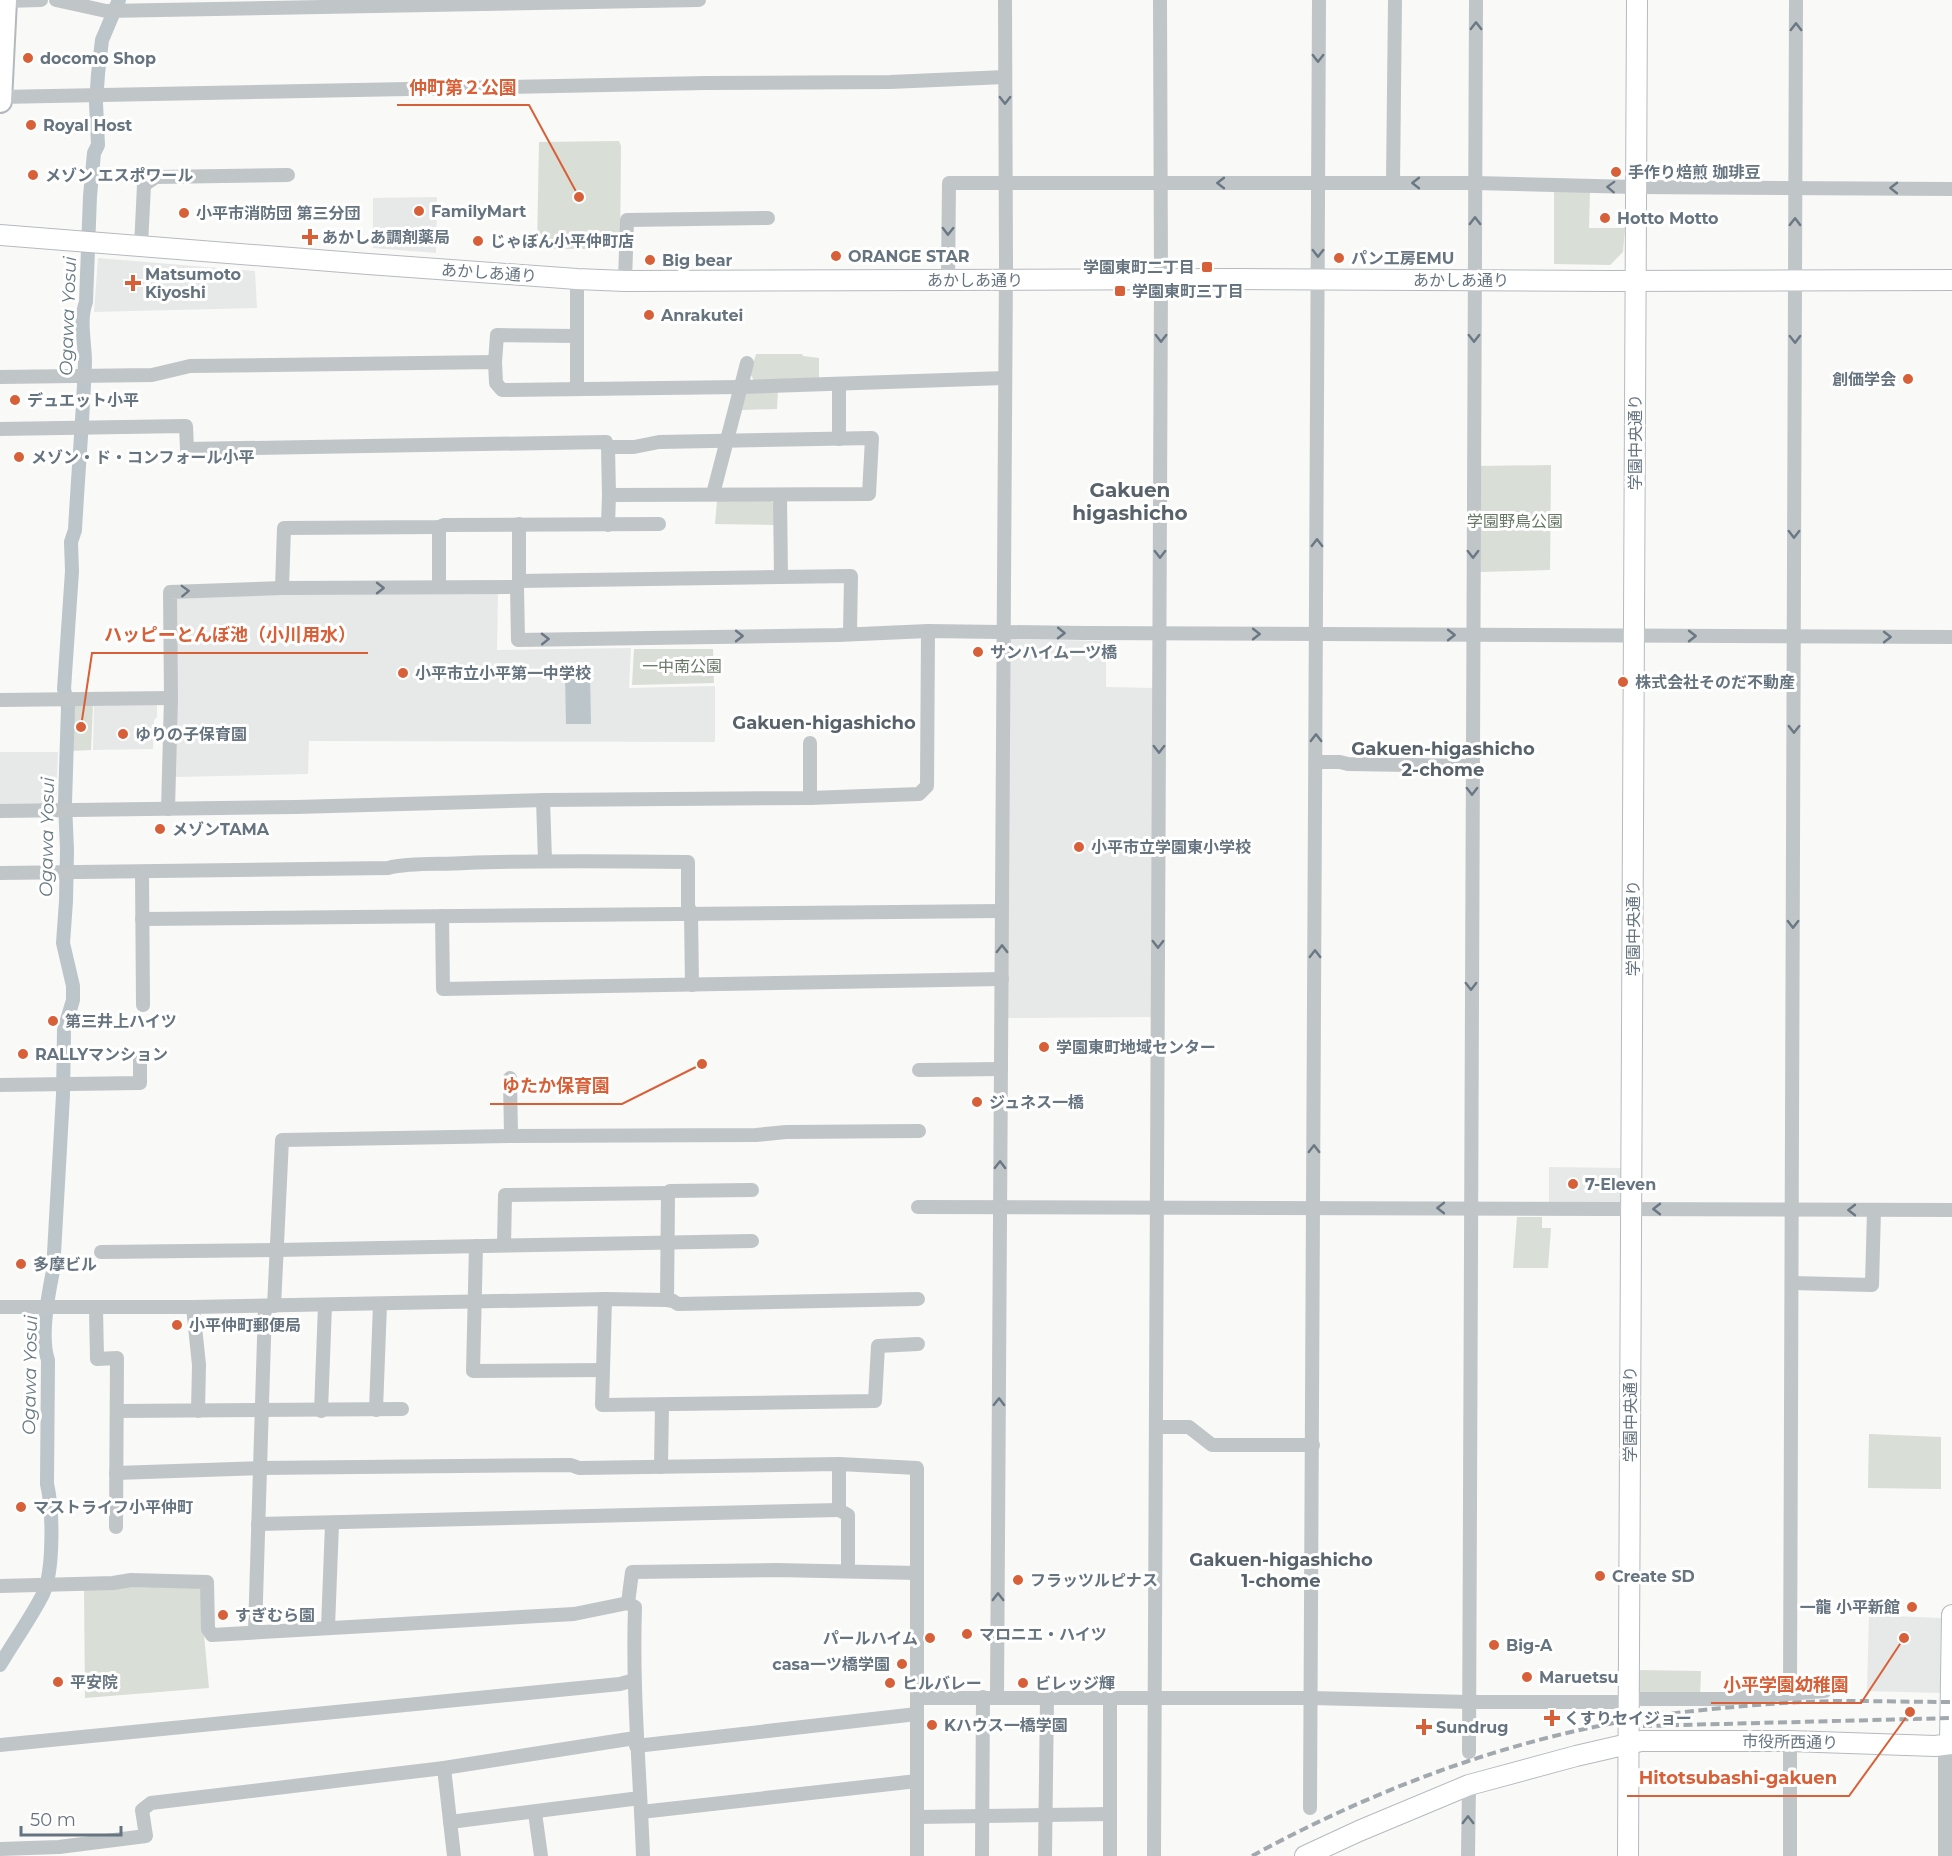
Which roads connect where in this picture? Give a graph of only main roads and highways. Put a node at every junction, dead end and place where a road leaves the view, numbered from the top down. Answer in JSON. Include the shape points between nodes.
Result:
{"nodes":[{"id":1,"x":4,"y":3,"type":"edge"},
{"id":2,"x":0,"y":99,"type":"edge"}],
"edges":[{"from":1,"to":2,"type":"main road"}]}
